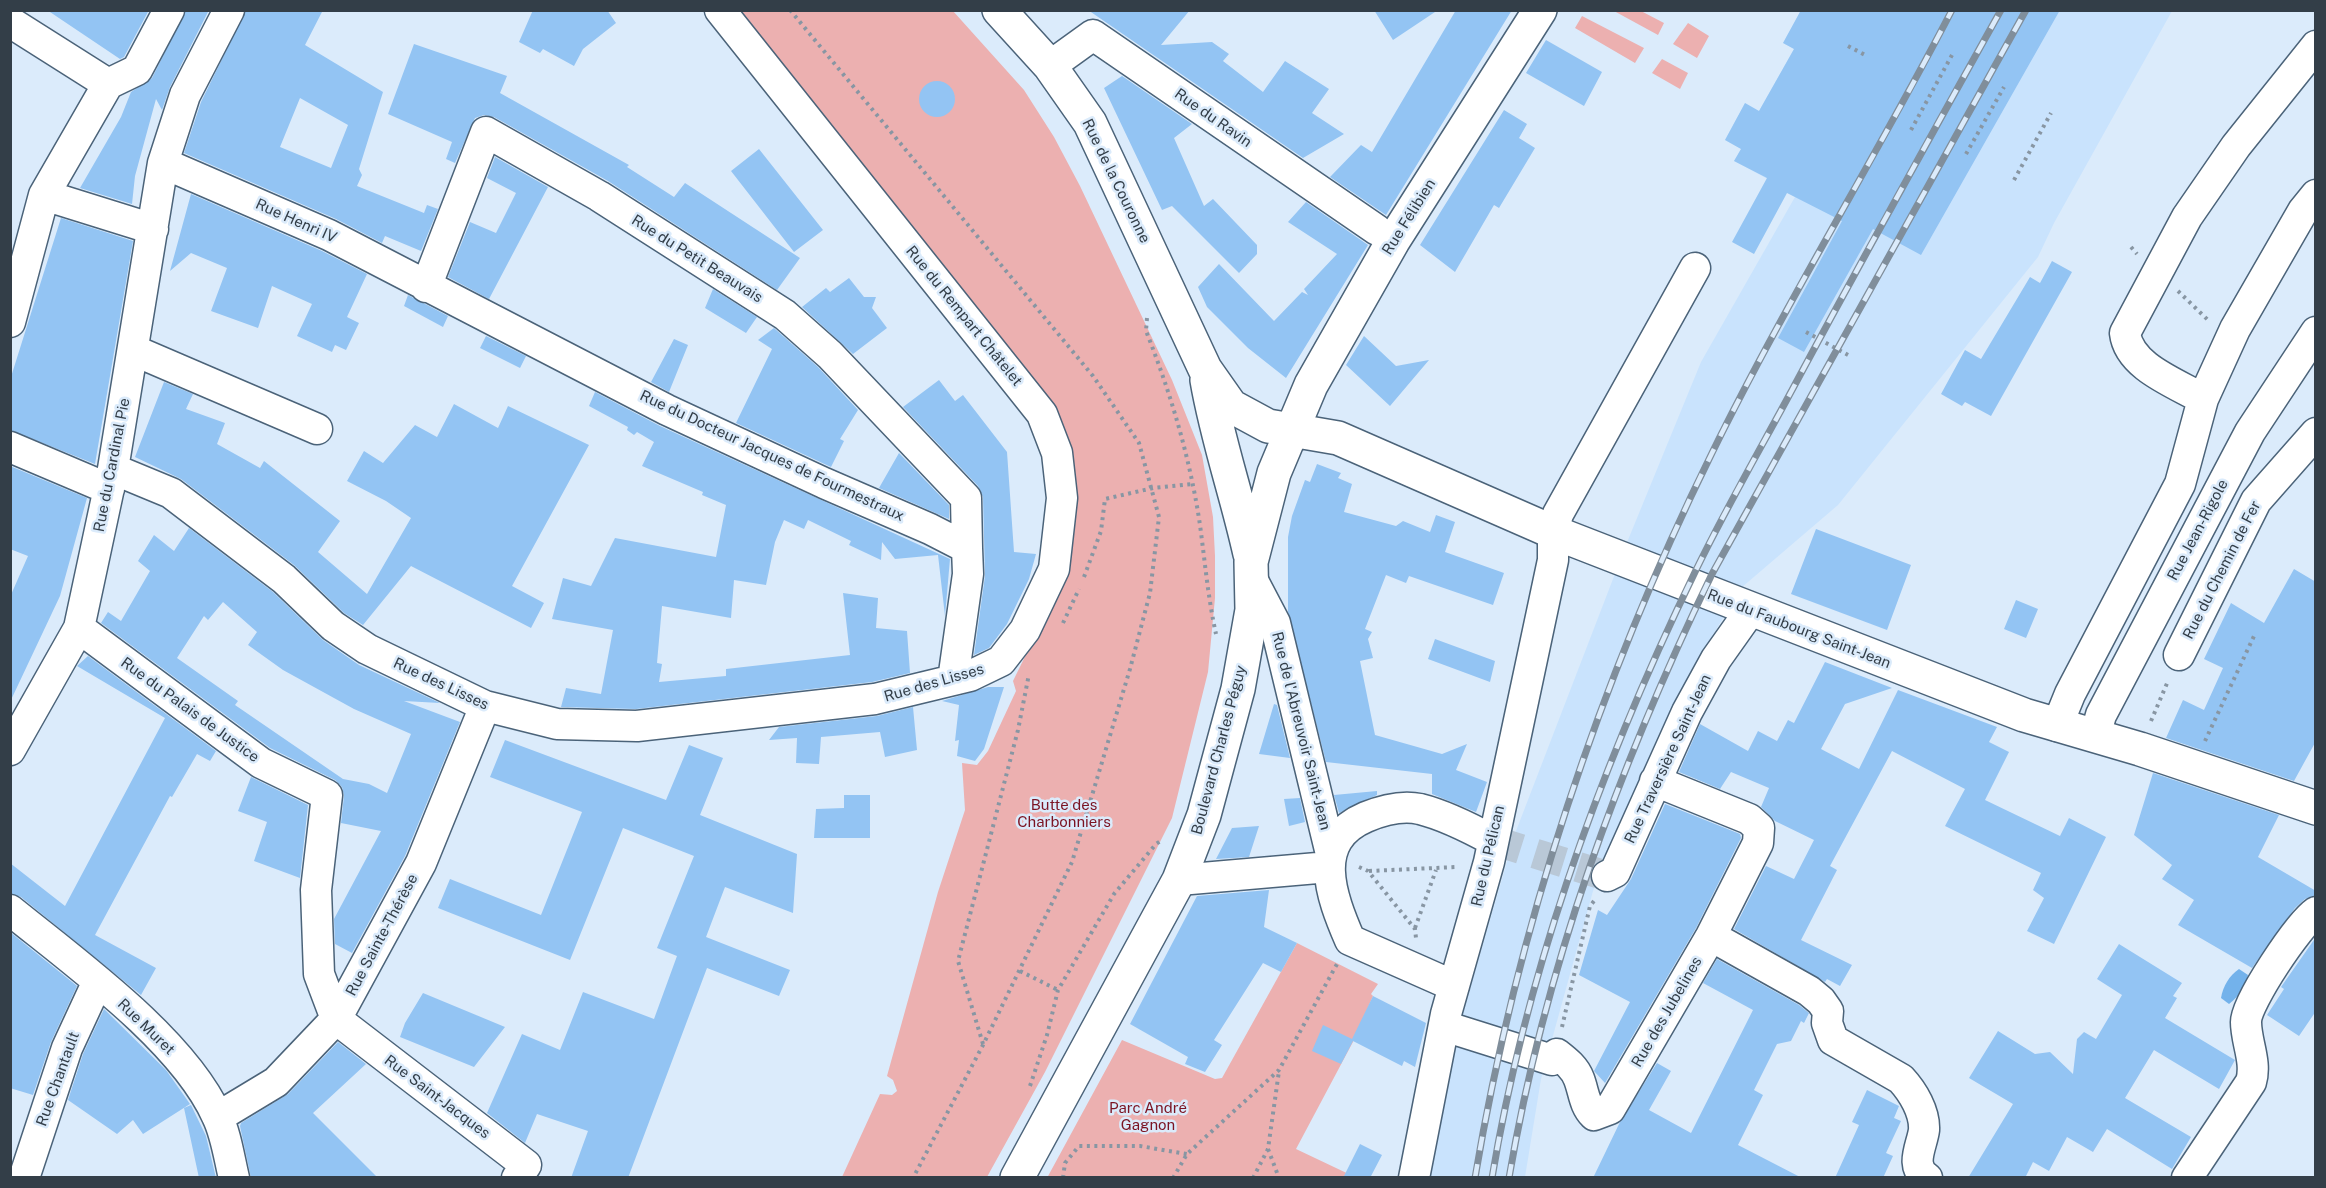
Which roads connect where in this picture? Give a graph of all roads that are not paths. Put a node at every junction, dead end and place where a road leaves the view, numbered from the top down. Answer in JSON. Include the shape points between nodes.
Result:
{"nodes":[{"id":1,"x":169,"y":10,"type":"edge"},
{"id":2,"x":229,"y":10,"type":"edge"},
{"id":3,"x":720,"y":10,"type":"edge"},
{"id":4,"x":999,"y":10,"type":"edge"},
{"id":5,"x":1540,"y":10,"type":"edge"},
{"id":6,"x":10,"y":22,"type":"edge"},
{"id":7,"x":2316,"y":46,"type":"edge"},
{"id":8,"x":1050,"y":66,"type":"junction"},
{"id":9,"x":108,"y":84,"type":"junction"},
{"id":10,"x":163,"y":163,"type":"junction"},
{"id":11,"x":44,"y":195,"type":"junction"},
{"id":12,"x":2316,"y":195,"type":"edge"},
{"id":13,"x":153,"y":229,"type":"junction"},
{"id":14,"x":1377,"y":230,"type":"dead end"},
{"id":15,"x":1695,"y":268,"type":"dead end"},
{"id":16,"x":426,"y":287,"type":"junction"},
{"id":17,"x":10,"y":322,"type":"edge"},
{"id":18,"x":2316,"y":332,"type":"edge"},
{"id":19,"x":133,"y":350,"type":"junction"},
{"id":20,"x":1205,"y":369,"type":"junction"},
{"id":21,"x":2203,"y":399,"type":"junction"},
{"id":22,"x":317,"y":429,"type":"dead end"},
{"id":23,"x":1291,"y":429,"type":"junction"},
{"id":24,"x":2316,"y":433,"type":"edge"},
{"id":25,"x":10,"y":447,"type":"edge"},
{"id":26,"x":111,"y":479,"type":"junction"},
{"id":27,"x":1553,"y":532,"type":"junction"},
{"id":28,"x":967,"y":548,"type":"junction"},
{"id":29,"x":1252,"y":571,"type":"junction"},
{"id":30,"x":1750,"y":611,"type":"junction"},
{"id":31,"x":79,"y":628,"type":"junction"},
{"id":32,"x":2179,"y":655,"type":"road end"},
{"id":33,"x":1001,"y":661,"type":"joint"},
{"id":34,"x":953,"y":680,"type":"junction"},
{"id":35,"x":485,"y":706,"type":"junction"},
{"id":36,"x":2057,"y":726,"type":"junction"},
{"id":37,"x":2095,"y":736,"type":"junction"},
{"id":38,"x":10,"y":750,"type":"edge"},
{"id":39,"x":1655,"y":782,"type":"junction"},
{"id":40,"x":2316,"y":808,"type":"edge"},
{"id":41,"x":1491,"y":851,"type":"junction"},
{"id":42,"x":1330,"y":858,"type":"junction"},
{"id":43,"x":1609,"y":876,"type":"road end"},
{"id":44,"x":1179,"y":880,"type":"junction"},
{"id":45,"x":10,"y":910,"type":"edge"},
{"id":46,"x":2316,"y":912,"type":"edge"},
{"id":47,"x":1711,"y":936,"type":"junction"},
{"id":48,"x":98,"y":981,"type":"junction"},
{"id":49,"x":1454,"y":986,"type":"junction"},
{"id":50,"x":336,"y":1019,"type":"junction"},
{"id":51,"x":1444,"y":1026,"type":"junction"},
{"id":52,"x":218,"y":1117,"type":"junction"},
{"id":53,"x":24,"y":1178,"type":"edge"},
{"id":54,"x":234,"y":1178,"type":"edge"},
{"id":55,"x":517,"y":1178,"type":"edge"},
{"id":56,"x":1017,"y":1178,"type":"edge"},
{"id":57,"x":1414,"y":1178,"type":"edge"},
{"id":58,"x":1927,"y":1178,"type":"edge"},
{"id":59,"x":2187,"y":1178,"type":"edge"}],
"edges":[{"from":1,"to":9,"type":"street","via":[[137,70]]},
{"from":2,"to":10,"type":"street","name":"Rue du Cardinal Pie","via":[[185,95]]},
{"from":3,"to":33,"type":"street","name":"Rue du Rempart Châtelet","via":[[1042,414],[1057,453],[1062,498],[1054,569],[1025,630]]},
{"from":4,"to":8,"type":"main road","name":"Rue de la Couronne"},
{"from":5,"to":23,"type":"main road","name":"Rue Félibien","via":[[1393,241],[1311,385]]},
{"from":6,"to":9,"type":"street"},
{"from":7,"to":21,"type":"street","via":[[2236,146],[2187,217],[2125,333],[2134,358]]},
{"from":8,"to":14,"type":"street","name":"Rue du Ravin","via":[[1093,35]]},
{"from":8,"to":20,"type":"main road","name":"Rue de la Couronne","via":[[1090,123]]},
{"from":9,"to":11,"type":"street"},
{"from":10,"to":13,"type":"street","name":"Rue du Cardinal Pie"},
{"from":10,"to":16,"type":"street","name":"Rue Henri IV","via":[[329,235]]},
{"from":11,"to":13,"type":"street"},
{"from":11,"to":17,"type":"street"},
{"from":12,"to":21,"type":"street","via":[[2250,301]]},
{"from":13,"to":19,"type":"street","name":"Rue du Cardinal Pie"},
{"from":15,"to":27,"type":"street","name":"Rue du Pélican","via":[[1564,501]]},
{"from":16,"to":28,"type":"street","name":"Rue du Docteur Jacques de Fourmestraux","via":[[667,410]]},
{"from":16,"to":28,"type":"street","name":"Rue du Petit Beauvais","via":[[486,132],[599,196],[785,315],[830,355],[966,498]]},
{"from":18,"to":37,"type":"street","name":"Rue Jean-Rigole","via":[[2250,432],[2101,716]]},
{"from":19,"to":22,"type":"street"},
{"from":19,"to":26,"type":"street","name":"Rue du Cardinal Pie"},
{"from":20,"to":23,"type":"main road","name":"Rue de la Couronne","via":[[1231,406],[1268,426]]},
{"from":20,"to":29,"type":"main road","name":"Rue de la Couronne"},
{"from":21,"to":36,"type":"street","via":[[2180,484]]},
{"from":23,"to":27,"type":"main road","name":"Rue du Faubourg Saint-Jean","via":[[1338,438]]},
{"from":23,"to":29,"type":"main road","name":"Boulevard Charles Péguy","via":[[1274,473]]},
{"from":24,"to":32,"type":"street","name":"Rue du Chemin de Fer","via":[[2256,501]]},
{"from":25,"to":26,"type":"street","name":"Rue des Lisses"},
{"from":26,"to":31,"type":"street","name":"Rue du Cardinal Pie"},
{"from":26,"to":35,"type":"street","name":"Rue des Lisses","via":[[171,493],[284,579],[333,626],[367,649]]},
{"from":27,"to":30,"type":"main road","name":"Rue du Faubourg Saint-Jean"},
{"from":27,"to":41,"type":"street","name":"Rue du Pélican","via":[[1553,560]]},
{"from":28,"to":34,"type":"street","via":[[968,574]]},
{"from":29,"to":42,"type":"street","name":"Rue de l'Abreuvoir Saint-Jean","via":[[1275,623]]},
{"from":29,"to":44,"type":"main road","name":"Boulevard Charles Péguy","via":[[1252,610],[1238,688],[1204,815]]},
{"from":30,"to":36,"type":"main road","name":"Rue du Faubourg Saint-Jean"},
{"from":30,"to":39,"type":"street","name":"Rue Traversière Saint-Jean","via":[[1716,659]]},
{"from":31,"to":38,"type":"street","name":"Rue du Cardinal Pie"},
{"from":31,"to":50,"type":"street","name":"Rue du Palais de Justice","via":[[261,763],[327,795],[316,890],[319,974]]},
{"from":33,"to":34,"type":"street","name":"Rue des Lisses"},
{"from":34,"to":35,"type":"street","name":"Rue des Lisses","via":[[876,699],[637,726],[557,724]]},
{"from":35,"to":50,"type":"street","name":"Rue Sainte-Thérèse","via":[[421,863]]},
{"from":36,"to":37,"type":"main road","name":"Rue du Faubourg Saint-Jean"},
{"from":37,"to":40,"type":"main road","name":"Rue du Faubourg Saint-Jean"},
{"from":39,"to":43,"type":"street","name":"Rue Traversière Saint-Jean"},
{"from":39,"to":47,"type":"street","name":"Rue des Jubelines","via":[[1749,819],[1759,828],[1758,843]]},
{"from":41,"to":42,"type":"street","via":[[1419,809],[1399,808],[1380,811],[1343,830]]},
{"from":41,"to":49,"type":"street","name":"Rue du Pélican"},
{"from":42,"to":44,"type":"street"},
{"from":42,"to":49,"type":"street","name":"Rue de l'Abreuvoir Saint-Jean","via":[[1338,914],[1350,940]]},
{"from":44,"to":56,"type":"main road","name":"Boulevard Charles Péguy"},
{"from":45,"to":48,"type":"street","name":"Rue Muret"},
{"from":46,"to":59,"type":"street","via":[[2288,943],[2249,1008],[2246,1021],[2254,1073],[2251,1082]]},
{"from":47,"to":51,"type":"street","name":"Rue des Jubelines","via":[[1614,1104],[1594,1115],[1571,1065],[1557,1054],[1552,1060]]},
{"from":47,"to":58,"type":"street","via":[[1821,1001],[1828,1011],[1827,1023],[1833,1040],[1901,1079],[1918,1102],[1924,1128],[1918,1166]]},
{"from":48,"to":52,"type":"street","name":"Rue Muret","via":[[169,1046]]},
{"from":48,"to":53,"type":"street","name":"Rue Chantault","via":[[68,1048]]},
{"from":49,"to":51,"type":"street","name":"Rue du Pélican"},
{"from":50,"to":52,"type":"street","name":"Rue Sainte-Thérèse","via":[[276,1082]]},
{"from":50,"to":55,"type":"street","name":"Rue Saint-Jacques","via":[[526,1165]]},
{"from":51,"to":57,"type":"street","name":"Rue du Pélican"},
{"from":52,"to":54,"type":"street","name":"Rue Muret"}]}
